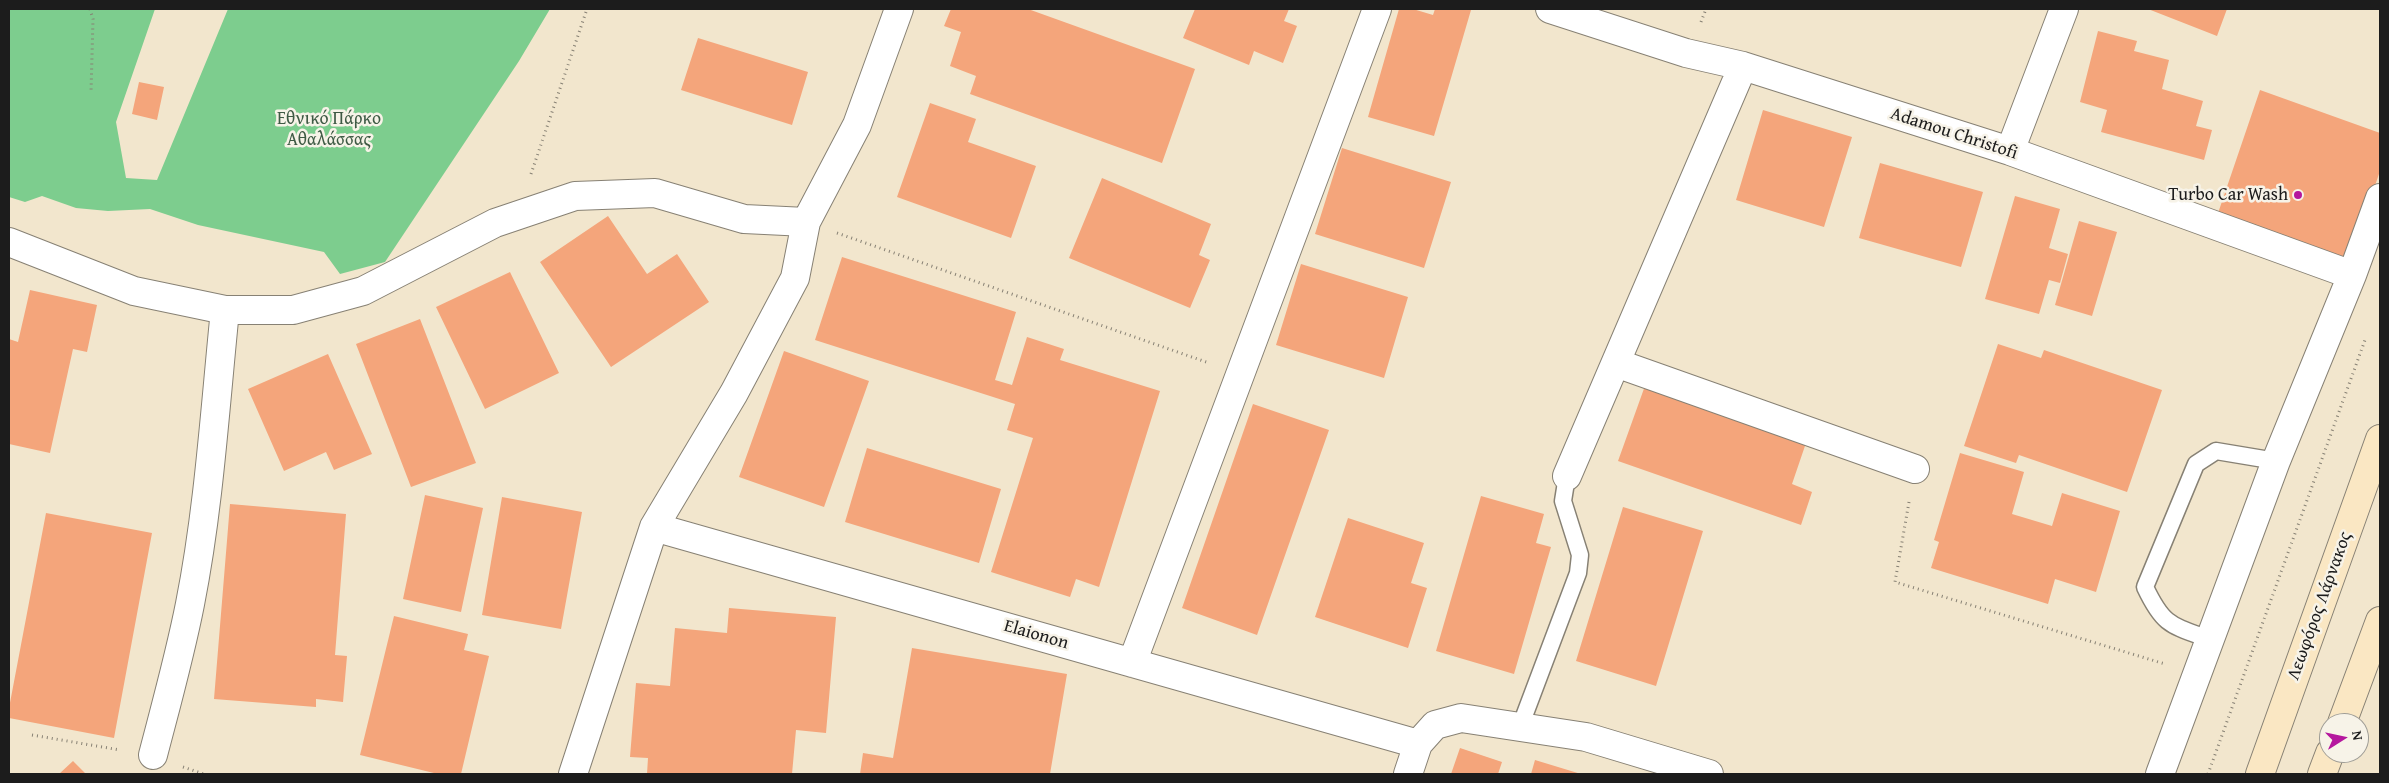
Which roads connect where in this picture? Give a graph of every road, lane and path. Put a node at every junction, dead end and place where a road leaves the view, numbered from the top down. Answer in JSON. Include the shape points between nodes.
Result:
{"nodes":[{"id":1,"x":90,"y":9,"type":"edge"},
{"id":2,"x":587,"y":9,"type":"edge"},
{"id":3,"x":899,"y":9,"type":"edge"},
{"id":4,"x":1377,"y":9,"type":"edge"},
{"id":5,"x":1550,"y":9,"type":"edge"},
{"id":6,"x":2064,"y":9,"type":"edge"},
{"id":7,"x":1743,"y":66,"type":"junction"},
{"id":8,"x":91,"y":92,"type":"dead end"},
{"id":9,"x":2010,"y":151,"type":"junction"},
{"id":10,"x":2380,"y":198,"type":"edge"},
{"id":11,"x":518,"y":215,"type":"junction"},
{"id":12,"x":806,"y":222,"type":"junction"},
{"id":13,"x":12,"y":251,"type":"edge"},
{"id":14,"x":2352,"y":276,"type":"junction"},
{"id":15,"x":225,"y":310,"type":"junction"},
{"id":16,"x":2367,"y":334,"type":"dead end"},
{"id":17,"x":1616,"y":363,"type":"junction"},
{"id":18,"x":1240,"y":374,"type":"junction"},
{"id":19,"x":2380,"y":439,"type":"edge"},
{"id":20,"x":2276,"y":461,"type":"junction"},
{"id":21,"x":1915,"y":469,"type":"joint"},
{"id":22,"x":1567,"y":476,"type":"joint"},
{"id":23,"x":654,"y":527,"type":"junction"},
{"id":24,"x":2380,"y":621,"type":"edge"},
{"id":25,"x":2209,"y":639,"type":"junction"},
{"id":26,"x":1132,"y":662,"type":"junction"},
{"id":27,"x":2196,"y":674,"type":"junction"},
{"id":28,"x":2346,"y":713,"type":"edge"},
{"id":29,"x":1520,"y":727,"type":"junction"},
{"id":30,"x":1418,"y":744,"type":"junction"},
{"id":31,"x":153,"y":755,"type":"dead end"},
{"id":32,"x":573,"y":774,"type":"edge"},
{"id":33,"x":1408,"y":774,"type":"edge"},
{"id":34,"x":1708,"y":774,"type":"edge"},
{"id":35,"x":2160,"y":774,"type":"edge"},
{"id":36,"x":2208,"y":774,"type":"edge"},
{"id":37,"x":2260,"y":774,"type":"edge"}],
"edges":[{"from":1,"to":8,"type":"path","via":[[93,19]]},
{"from":2,"to":11,"type":"path"},
{"from":3,"to":12,"type":"street","via":[[857,125]]},
{"from":4,"to":18,"type":"street"},
{"from":5,"to":7,"type":"street","name":"Adamou Christofi","via":[[1686,53]]},
{"from":6,"to":9,"type":"street"},
{"from":7,"to":9,"type":"street","name":"Adamou Christofi"},
{"from":7,"to":17,"type":"street"},
{"from":9,"to":14,"type":"street","name":"Adamou Christofi"},
{"from":10,"to":14,"type":"street"},
{"from":11,"to":12,"type":"street","via":[[576,196],[655,193],[744,219]]},
{"from":11,"to":15,"type":"street","via":[[495,223],[363,291],[292,310]]},
{"from":12,"to":18,"type":"path"},
{"from":12,"to":23,"type":"street","via":[[795,278],[734,392]]},
{"from":13,"to":15,"type":"street","via":[[134,291]]},
{"from":14,"to":20,"type":"street"},
{"from":15,"to":31,"type":"street","via":[[203,516],[190,603]]},
{"from":16,"to":36,"type":"path"},
{"from":17,"to":21,"type":"street"},
{"from":17,"to":22,"type":"street"},
{"from":18,"to":26,"type":"street"},
{"from":19,"to":37,"type":"main road","name":"Λεωφόρος Λάρνακος"},
{"from":20,"to":25,"type":"street"},
{"from":20,"to":25,"type":"lane","via":[[2216,451],[2196,464],[2145,587],[2157,611],[2175,627]]},
{"from":21,"to":27,"type":"path","via":[[1895,582]]},
{"from":22,"to":29,"type":"lane","via":[[1563,501],[1580,555],[1578,574]]},
{"from":23,"to":26,"type":"street","name":"Elaionon"},
{"from":23,"to":32,"type":"street"},
{"from":24,"to":28,"type":"main road"},
{"from":25,"to":27,"type":"street"},
{"from":26,"to":30,"type":"street","name":"Elaionon"},
{"from":27,"to":35,"type":"street"},
{"from":29,"to":30,"type":"street","via":[[1461,718],[1434,725]]},
{"from":29,"to":34,"type":"street","via":[[1586,737]]},
{"from":30,"to":33,"type":"street"}]}
